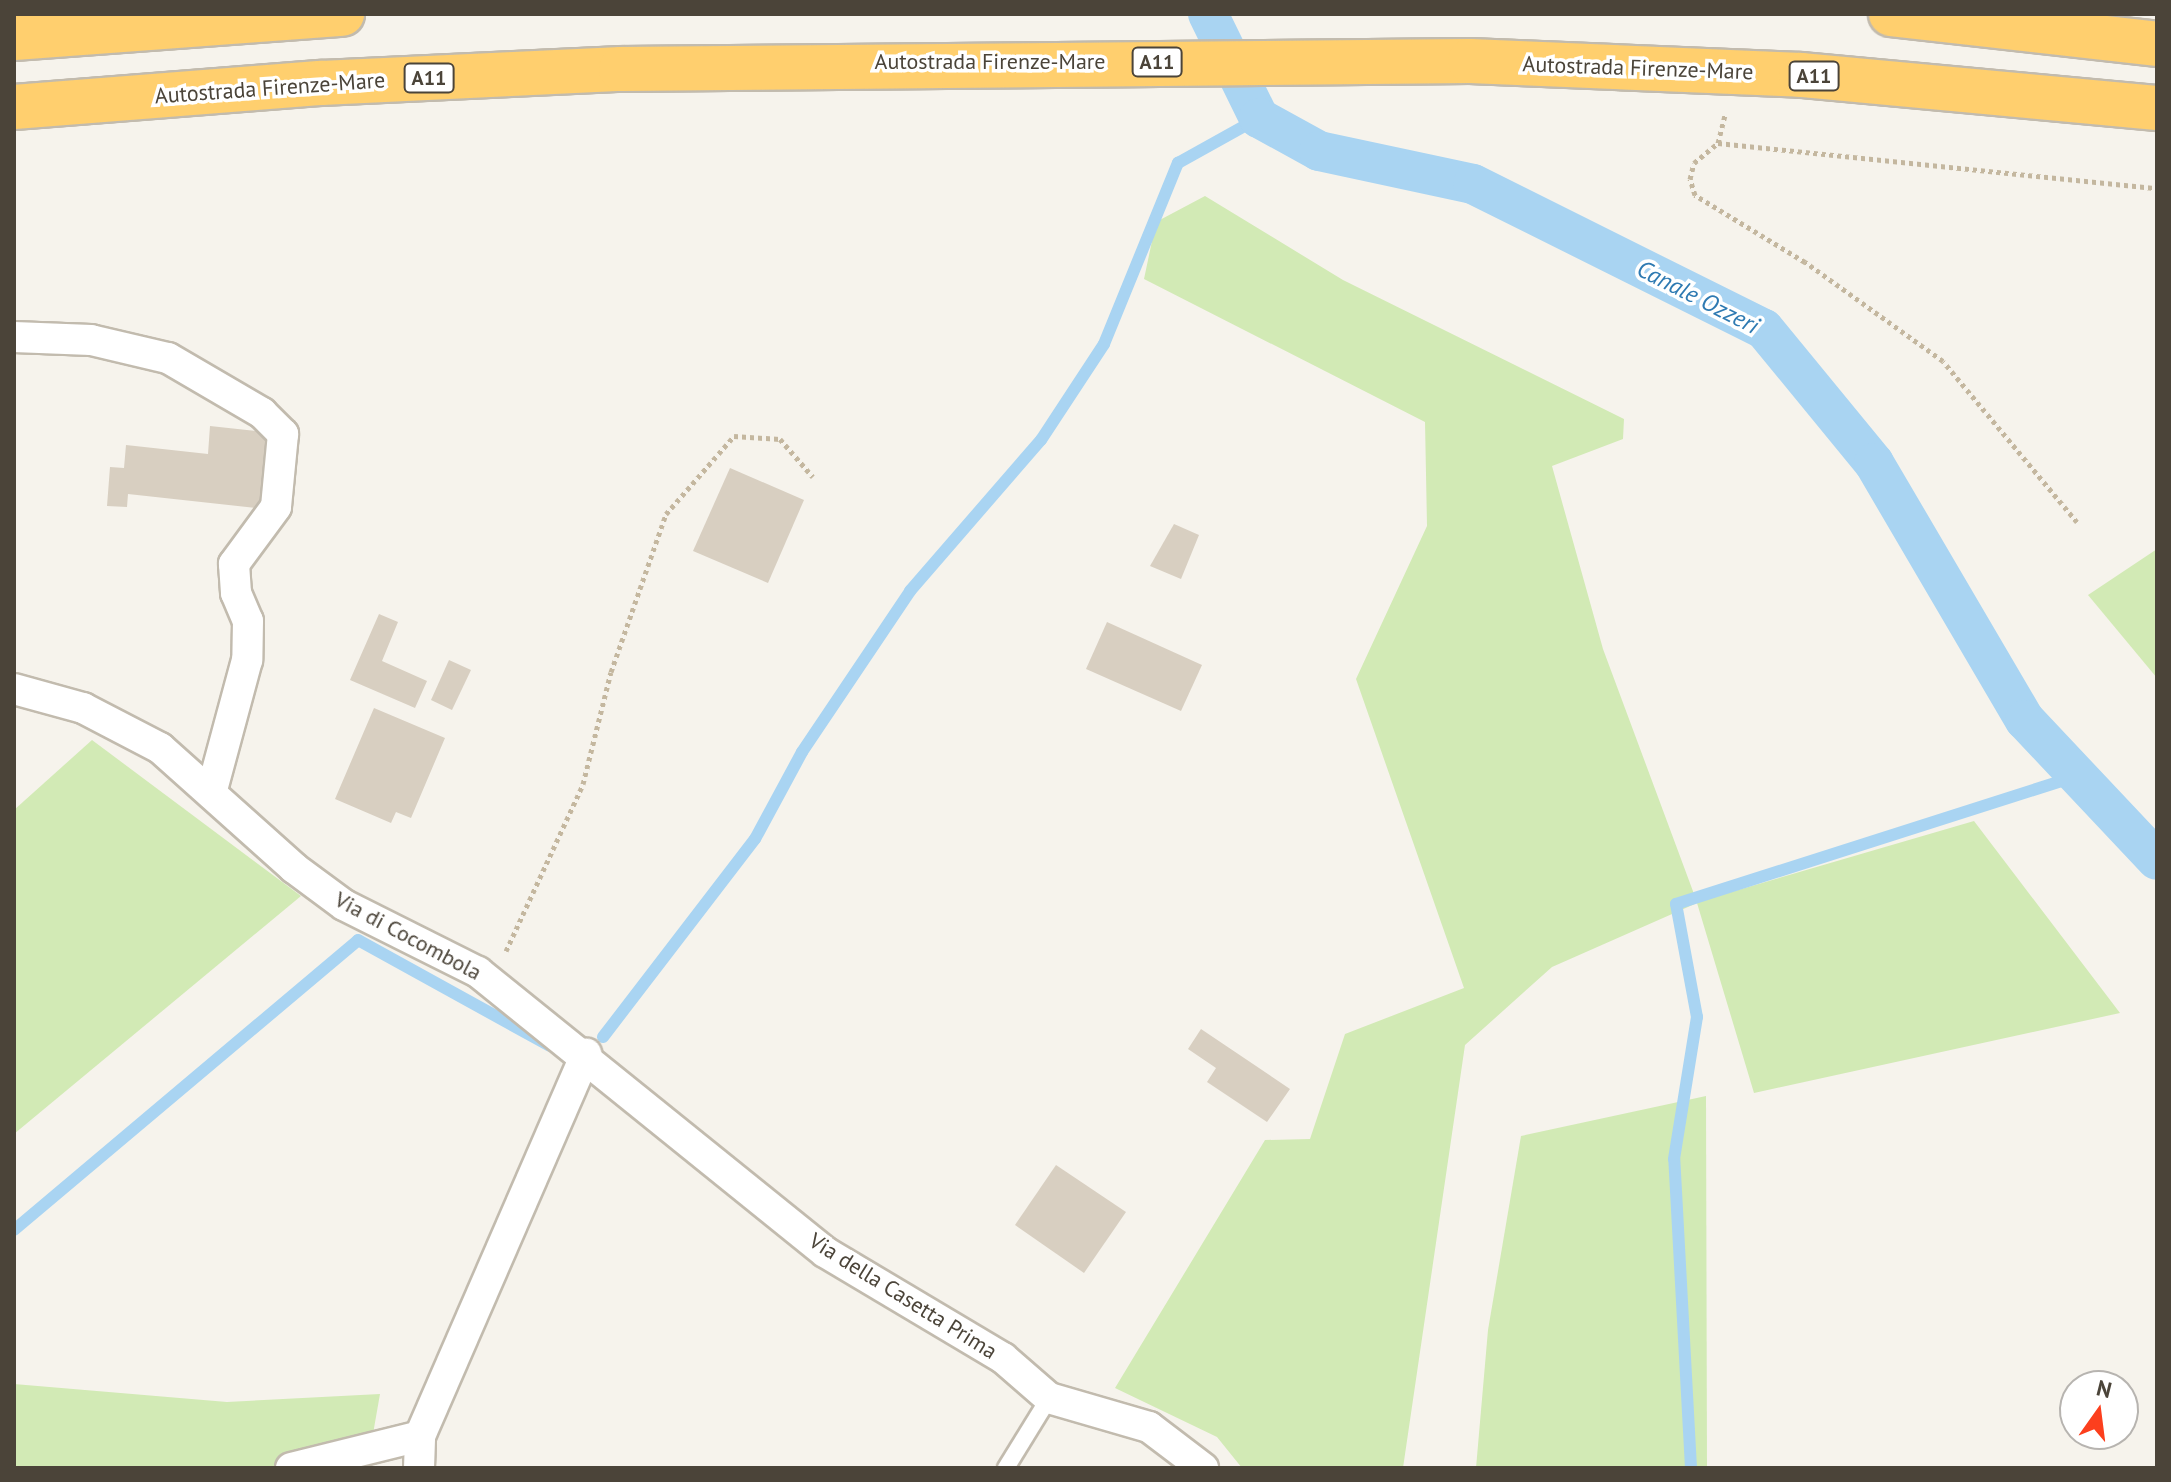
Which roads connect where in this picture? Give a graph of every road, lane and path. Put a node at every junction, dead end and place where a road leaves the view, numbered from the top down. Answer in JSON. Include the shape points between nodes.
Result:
{"nodes":[{"id":1,"x":342,"y":14,"type":"edge"},
{"id":2,"x":1891,"y":14,"type":"edge"},
{"id":3,"x":14,"y":38,"type":"edge"},
{"id":4,"x":2157,"y":44,"type":"edge"},
{"id":5,"x":14,"y":107,"type":"edge"},
{"id":6,"x":2157,"y":108,"type":"edge"},
{"id":7,"x":1725,"y":115,"type":"dead end"},
{"id":8,"x":1718,"y":143,"type":"junction"},
{"id":9,"x":2157,"y":188,"type":"edge"},
{"id":10,"x":14,"y":337,"type":"edge"},
{"id":11,"x":813,"y":477,"type":"dead end"},
{"id":12,"x":2077,"y":522,"type":"dead end"},
{"id":13,"x":14,"y":689,"type":"edge"},
{"id":14,"x":211,"y":793,"type":"junction"},
{"id":15,"x":491,"y":982,"type":"junction"},
{"id":16,"x":586,"y":1054,"type":"junction"},
{"id":17,"x":1049,"y":1398,"type":"junction"},
{"id":18,"x":420,"y":1436,"type":"junction"},
{"id":19,"x":291,"y":1468,"type":"edge"},
{"id":20,"x":419,"y":1468,"type":"edge"},
{"id":21,"x":1006,"y":1468,"type":"edge"},
{"id":22,"x":1203,"y":1468,"type":"edge"}],
"edges":[{"from":1,"to":3,"type":"highway"},
{"from":2,"to":4,"type":"highway"},
{"from":5,"to":6,"type":"highway","name":"Autostrada Firenze-Mare","number":"A11","via":[[322,83],[845,63],[1470,61],[1801,75]]},
{"from":7,"to":8,"type":"path"},
{"from":8,"to":9,"type":"path","via":[[1985,166]]},
{"from":8,"to":12,"type":"path","via":[[1694,163],[1695,195],[1805,262],[1943,361]]},
{"from":10,"to":14,"type":"street","via":[[91,340],[168,358],[262,413],[283,434],[276,507],[234,564],[236,593],[248,621],[247,660]]},
{"from":11,"to":15,"type":"path","via":[[780,439],[734,436],[666,514],[611,672],[583,784]]},
{"from":13,"to":14,"type":"street","name":"Via di Cocombola","via":[[83,708],[160,748]]},
{"from":14,"to":15,"type":"street","name":"Via di Cocombola","via":[[344,905]]},
{"from":15,"to":16,"type":"street","name":"Via di Cocombola"},
{"from":16,"to":17,"type":"street","name":"Via della Casetta Prima","via":[[825,1252],[1003,1358]]},
{"from":16,"to":18,"type":"street"},
{"from":17,"to":21,"type":"lane"},
{"from":17,"to":22,"type":"street","name":"Via della Casetta Prima","via":[[1149,1427]]},
{"from":18,"to":19,"type":"street"},
{"from":18,"to":20,"type":"street"}]}
